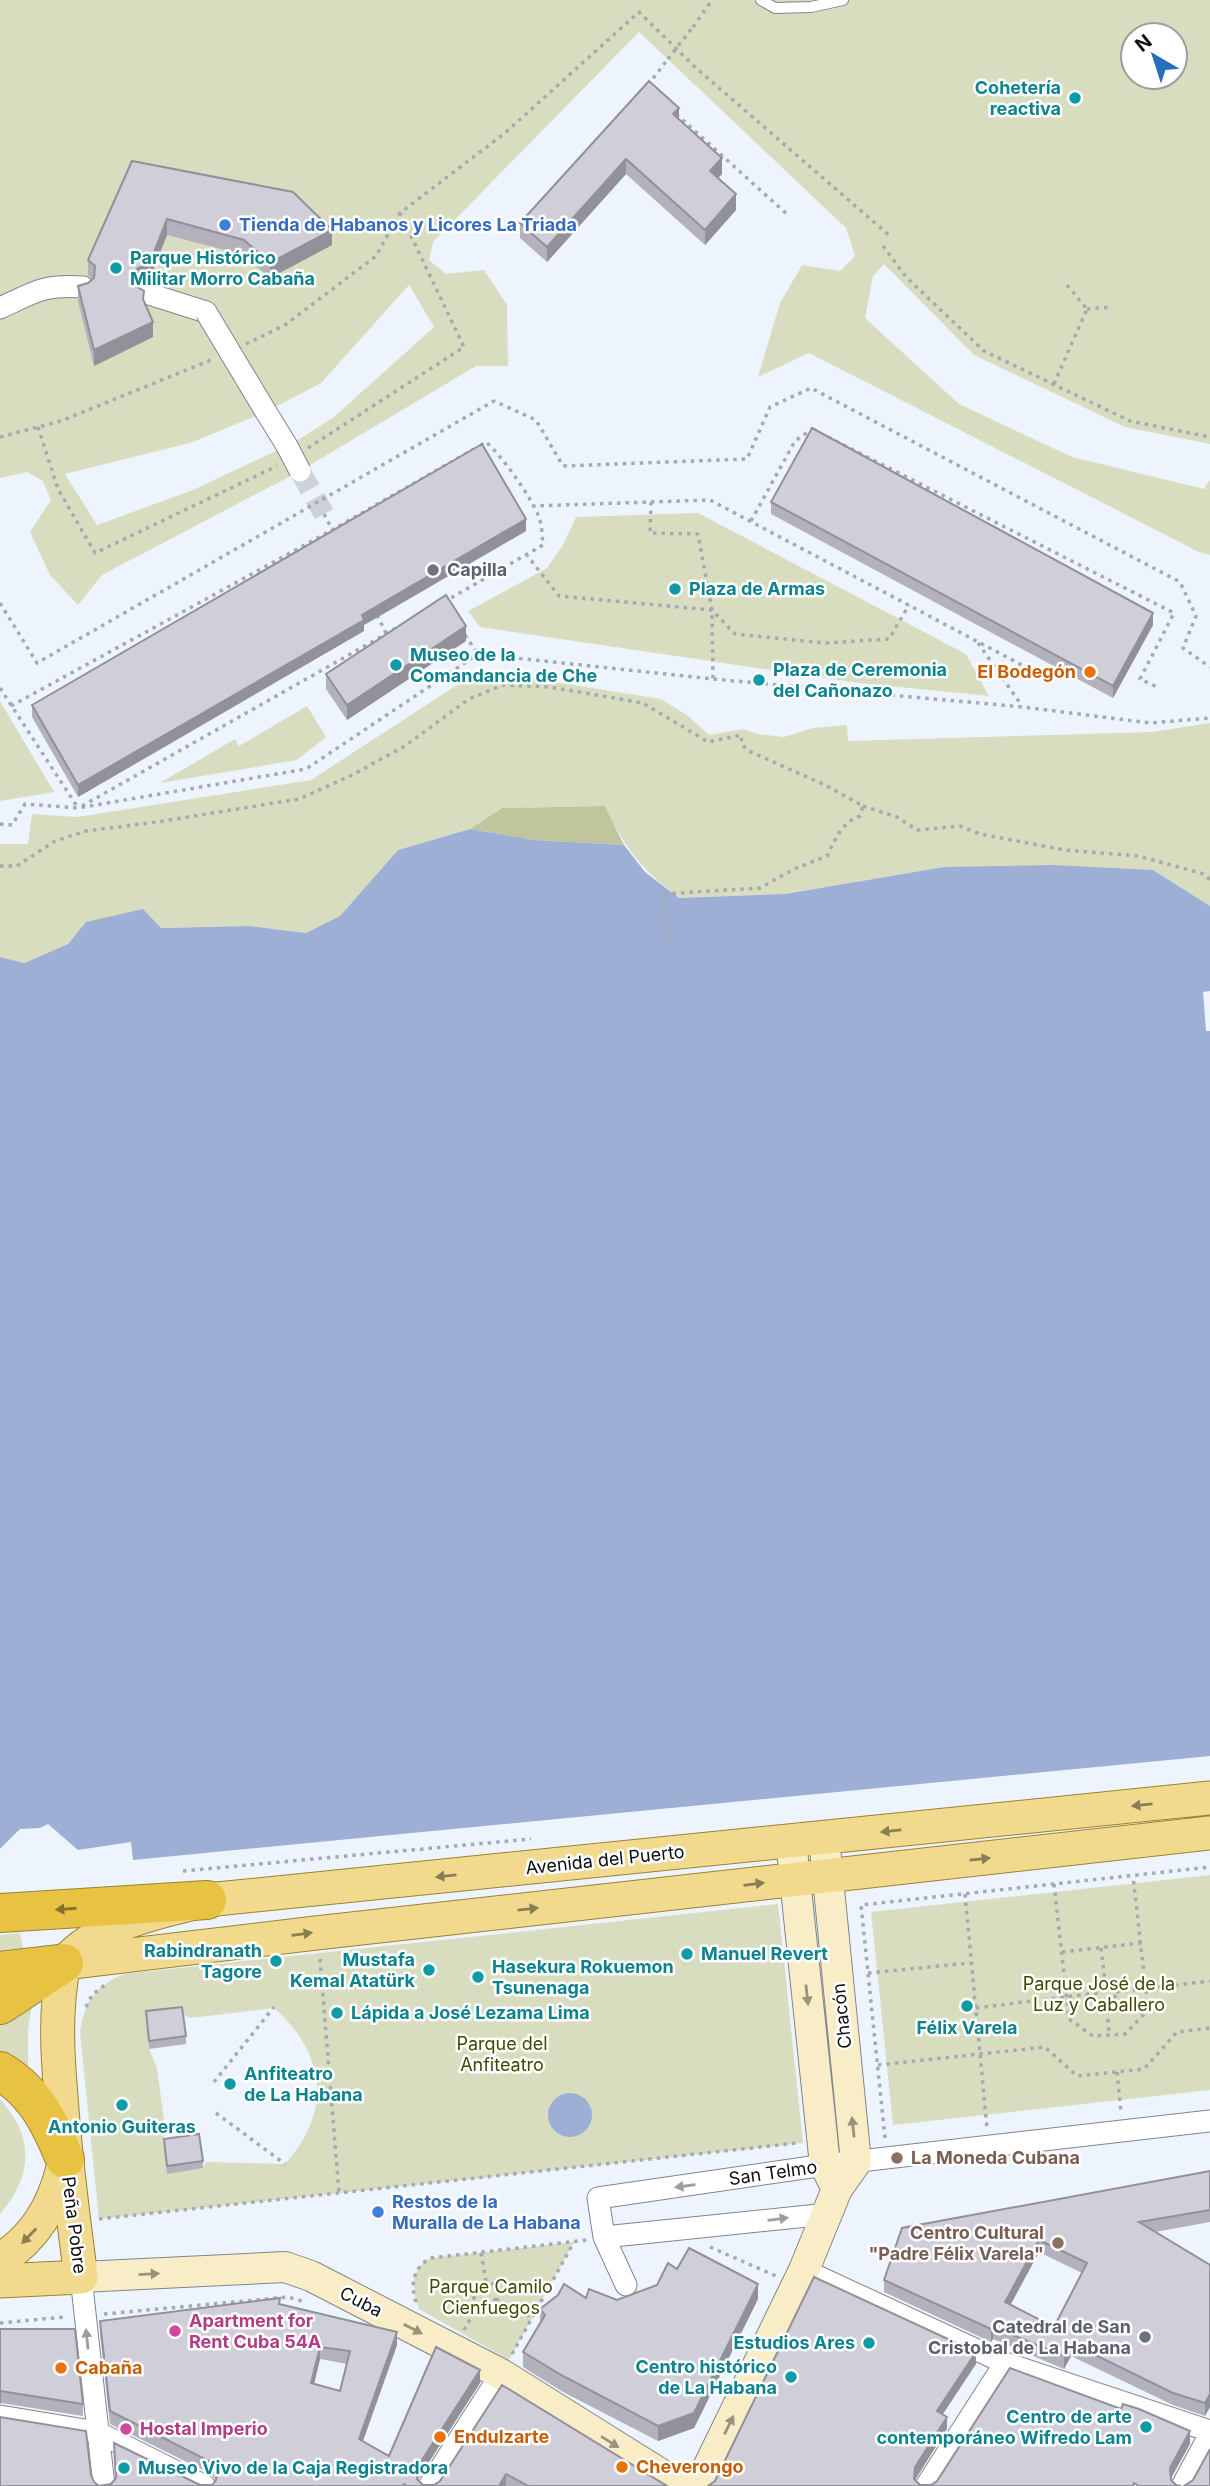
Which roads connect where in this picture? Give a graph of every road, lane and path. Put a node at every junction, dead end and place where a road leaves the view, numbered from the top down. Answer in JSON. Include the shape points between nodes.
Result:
{"nodes":[{"id":1,"x":712,"y":0,"type":"edge"},
{"id":2,"x":761,"y":0,"type":"edge"},
{"id":3,"x":843,"y":0,"type":"edge"},
{"id":4,"x":647,"y":88,"type":"edge"},
{"id":5,"x":667,"y":106,"type":"edge"},
{"id":6,"x":789,"y":216,"type":"dead end"},
{"id":7,"x":890,"y":236,"type":"dead end"},
{"id":8,"x":883,"y":246,"type":"dead end"},
{"id":9,"x":1067,"y":285,"type":"dead end"},
{"id":10,"x":83,"y":288,"type":"edge"},
{"id":11,"x":146,"y":293,"type":"edge"},
{"id":12,"x":1112,"y":307,"type":"dead end"},
{"id":13,"x":0,"y":308,"type":"edge"},
{"id":14,"x":1087,"y":309,"type":"junction"},
{"id":15,"x":237,"y":348,"type":"dead end"},
{"id":16,"x":213,"y":360,"type":"dead end"},
{"id":17,"x":1054,"y":384,"type":"junction"},
{"id":18,"x":0,"y":437,"type":"edge"},
{"id":19,"x":1210,"y":438,"type":"edge"},
{"id":20,"x":300,"y":471,"type":"tunnel mouth"},
{"id":21,"x":651,"y":502,"type":"junction"},
{"id":22,"x":532,"y":506,"type":"junction"},
{"id":23,"x":324,"y":514,"type":"tunnel mouth"},
{"id":24,"x":751,"y":521,"type":"junction"},
{"id":25,"x":332,"y":530,"type":"junction"},
{"id":26,"x":338,"y":541,"type":"edge"},
{"id":27,"x":526,"y":554,"type":"junction"},
{"id":28,"x":0,"y":603,"type":"edge"},
{"id":29,"x":909,"y":605,"type":"junction"},
{"id":30,"x":374,"y":610,"type":"edge"},
{"id":31,"x":712,"y":610,"type":"junction"},
{"id":32,"x":449,"y":613,"type":"edge"},
{"id":33,"x":408,"y":621,"type":"edge"},
{"id":34,"x":386,"y":633,"type":"junction"},
{"id":35,"x":464,"y":633,"type":"edge"},
{"id":36,"x":977,"y":641,"type":"junction"},
{"id":37,"x":478,"y":654,"type":"junction"},
{"id":38,"x":1210,"y":667,"type":"edge"},
{"id":39,"x":713,"y":679,"type":"junction"},
{"id":40,"x":1052,"y":681,"type":"dead end"},
{"id":41,"x":1157,"y":687,"type":"dead end"},
{"id":42,"x":0,"y":688,"type":"edge"},
{"id":43,"x":11,"y":706,"type":"junction"},
{"id":44,"x":1023,"y":707,"type":"junction"},
{"id":45,"x":1210,"y":718,"type":"edge"},
{"id":46,"x":863,"y":806,"type":"junction"},
{"id":47,"x":78,"y":808,"type":"junction"},
{"id":48,"x":0,"y":824,"type":"edge"},
{"id":49,"x":0,"y":866,"type":"edge"},
{"id":50,"x":1210,"y":880,"type":"edge"},
{"id":51,"x":670,"y":944,"type":"dead end"},
{"id":52,"x":1210,"y":1798,"type":"edge"},
{"id":53,"x":1210,"y":1833,"type":"edge"},
{"id":54,"x":824,"y":1838,"type":"junction"},
{"id":55,"x":791,"y":1841,"type":"junction"},
{"id":56,"x":1210,"y":1867,"type":"edge"},
{"id":57,"x":828,"y":1875,"type":"junction"},
{"id":58,"x":1133,"y":1875,"type":"junction"},
{"id":59,"x":795,"y":1878,"type":"junction"},
{"id":60,"x":1055,"y":1884,"type":"junction"},
{"id":61,"x":965,"y":1894,"type":"junction"},
{"id":62,"x":207,"y":1900,"type":"junction"},
{"id":63,"x":0,"y":1913,"type":"edge"},
{"id":64,"x":316,"y":1933,"type":"junction"},
{"id":65,"x":1141,"y":1943,"type":"junction"},
{"id":66,"x":1101,"y":1948,"type":"junction"},
{"id":67,"x":1062,"y":1952,"type":"junction"},
{"id":68,"x":971,"y":1962,"type":"junction"},
{"id":69,"x":64,"y":1963,"type":"junction"},
{"id":70,"x":0,"y":1971,"type":"edge"},
{"id":71,"x":868,"y":1973,"type":"junction"},
{"id":72,"x":110,"y":1980,"type":"dead end"},
{"id":73,"x":1210,"y":1981,"type":"edge"},
{"id":74,"x":1105,"y":1982,"type":"junction"},
{"id":75,"x":1146,"y":1989,"type":"junction"},
{"id":76,"x":1116,"y":1992,"type":"junction"},
{"id":77,"x":1097,"y":1993,"type":"junction"},
{"id":78,"x":1067,"y":1997,"type":"junction"},
{"id":79,"x":1107,"y":2002,"type":"junction"},
{"id":80,"x":0,"y":2005,"type":"edge"},
{"id":81,"x":274,"y":2007,"type":"dead end"},
{"id":82,"x":976,"y":2008,"type":"junction"},
{"id":83,"x":83,"y":2012,"type":"dead end"},
{"id":84,"x":1210,"y":2028,"type":"edge"},
{"id":85,"x":1109,"y":2035,"type":"junction"},
{"id":86,"x":980,"y":2054,"type":"junction"},
{"id":87,"x":878,"y":2065,"type":"junction"},
{"id":88,"x":0,"y":2071,"type":"edge"},
{"id":89,"x":1117,"y":2072,"type":"junction"},
{"id":90,"x":214,"y":2082,"type":"dead end"},
{"id":91,"x":1133,"y":2111,"type":"dead end"},
{"id":92,"x":216,"y":2113,"type":"dead end"},
{"id":93,"x":1210,"y":2121,"type":"edge"},
{"id":94,"x":975,"y":2129,"type":"dead end"},
{"id":95,"x":886,"y":2139,"type":"dead end"},
{"id":96,"x":803,"y":2143,"type":"dead end"},
{"id":97,"x":65,"y":2159,"type":"junction"},
{"id":98,"x":856,"y":2162,"type":"junction"},
{"id":99,"x":285,"y":2164,"type":"dead end"},
{"id":100,"x":830,"y":2189,"type":"junction"},
{"id":101,"x":339,"y":2193,"type":"junction"},
{"id":102,"x":99,"y":2219,"type":"dead end"},
{"id":103,"x":604,"y":2237,"type":"junction"},
{"id":104,"x":574,"y":2242,"type":"junction"},
{"id":105,"x":699,"y":2242,"type":"dead end"},
{"id":106,"x":481,"y":2253,"type":"junction"},
{"id":107,"x":0,"y":2260,"type":"edge"},
{"id":108,"x":81,"y":2277,"type":"junction"},
{"id":109,"x":800,"y":2277,"type":"junction"},
{"id":110,"x":0,"y":2281,"type":"edge"},
{"id":111,"x":486,"y":2281,"type":"junction"},
{"id":112,"x":626,"y":2286,"type":"dead end"},
{"id":113,"x":496,"y":2299,"type":"junction"},
{"id":114,"x":479,"y":2304,"type":"junction"},
{"id":115,"x":315,"y":2305,"type":"dead end"},
{"id":116,"x":419,"y":2309,"type":"dead end"},
{"id":117,"x":85,"y":2316,"type":"junction"},
{"id":118,"x":532,"y":2318,"type":"junction"},
{"id":119,"x":0,"y":2323,"type":"edge"},
{"id":120,"x":462,"y":2334,"type":"dead end"},
{"id":121,"x":1004,"y":2363,"type":"junction"},
{"id":122,"x":501,"y":2374,"type":"junction"},
{"id":123,"x":0,"y":2416,"type":"edge"},
{"id":124,"x":97,"y":2432,"type":"junction"},
{"id":125,"x":1210,"y":2433,"type":"edge"},
{"id":126,"x":930,"y":2479,"type":"edge"},
{"id":127,"x":104,"y":2486,"type":"edge"},
{"id":128,"x":205,"y":2486,"type":"edge"},
{"id":129,"x":429,"y":2486,"type":"edge"},
{"id":130,"x":680,"y":2486,"type":"edge"},
{"id":131,"x":699,"y":2486,"type":"edge"},
{"id":132,"x":1182,"y":2486,"type":"edge"}],
"edges":[{"from":1,"to":4,"type":"path","bridge":true},
{"from":2,"to":3,"type":"lane","via":[[775,8]]},
{"from":5,"to":6,"type":"path"},
{"from":7,"to":15,"type":"path","via":[[696,68],[639,12],[505,133],[400,213],[376,257],[285,326]]},
{"from":8,"to":17,"type":"path","via":[[906,277],[984,351]]},
{"from":9,"to":14,"type":"path"},
{"from":10,"to":13,"type":"street","via":[[42,288]]},
{"from":11,"to":20,"type":"street","bridge":true,"via":[[206,312]]},
{"from":12,"to":14,"type":"path"},
{"from":14,"to":17,"type":"path"},
{"from":16,"to":18,"type":"path","via":[[61,421]]},
{"from":17,"to":19,"type":"path","via":[[1130,421]]},
{"from":21,"to":22,"type":"path"},
{"from":21,"to":24,"type":"path","via":[[710,500]]},
{"from":21,"to":31,"type":"path","via":[[650,533],[698,534]]},
{"from":22,"to":25,"type":"path","via":[[499,453],[486,442]]},
{"from":22,"to":27,"type":"path","via":[[540,518],[543,545]]},
{"from":23,"to":25,"type":"path"},
{"from":24,"to":29,"type":"path"},
{"from":24,"to":41,"type":"path","via":[[795,441],[812,429],[1174,613],[1140,679]]},
{"from":25,"to":26,"type":"path"},
{"from":25,"to":43,"type":"path"},
{"from":27,"to":31,"type":"path","via":[[559,596]]},
{"from":27,"to":32,"type":"path","via":[[442,603]]},
{"from":28,"to":38,"type":"path","via":[[37,663],[494,401],[536,420],[563,466],[747,459],[770,407],[811,388],[1180,583],[1196,616],[1183,648]]},
{"from":29,"to":31,"type":"path","via":[[890,639],[825,643],[735,634]]},
{"from":29,"to":36,"type":"path"},
{"from":30,"to":34,"type":"path"},
{"from":31,"to":39,"type":"path"},
{"from":33,"to":34,"type":"path"},
{"from":34,"to":47,"type":"path"},
{"from":35,"to":37,"type":"path"},
{"from":36,"to":40,"type":"path"},
{"from":36,"to":44,"type":"path"},
{"from":37,"to":39,"type":"path"},
{"from":37,"to":47,"type":"path","via":[[306,769]]},
{"from":39,"to":44,"type":"path"},
{"from":42,"to":43,"type":"path"},
{"from":43,"to":47,"type":"path"},
{"from":44,"to":45,"type":"path","via":[[1150,723]]},
{"from":46,"to":49,"type":"path","via":[[751,752],[742,745],[741,734],[708,742],[643,703],[550,687],[503,685],[469,699],[352,775],[299,799],[86,831],[55,841],[17,866]]},
{"from":46,"to":50,"type":"path","via":[[897,817],[917,830],[960,826],[979,834],[1065,850],[1138,856],[1204,874]]},
{"from":46,"to":51,"type":"path","via":[[860,816],[840,831],[827,856],[760,888],[663,894]]},
{"from":47,"to":48,"type":"path","via":[[25,804],[12,825]]},
{"from":52,"to":54,"type":"main road","name":"Avenida del Puerto","one_way":true},
{"from":57,"to":53,"type":"main road","one_way":true},
{"from":54,"to":55,"type":"main road","name":"Avenida del Puerto"},
{"from":54,"to":57,"type":"street","name":"Chacón"},
{"from":55,"to":59,"type":"street","name":"Chacón"},
{"from":55,"to":62,"type":"main road","name":"Avenida del Puerto","one_way":true},
{"from":56,"to":58,"type":"path"},
{"from":57,"to":59,"type":"main road"},
{"from":98,"to":57,"type":"street","name":"Chacón","one_way":true},
{"from":58,"to":60,"type":"path"},
{"from":58,"to":65,"type":"path"},
{"from":64,"to":59,"type":"main road","one_way":true},
{"from":59,"to":100,"type":"street","name":"Chacón","one_way":true},
{"from":60,"to":61,"type":"path"},
{"from":60,"to":67,"type":"path"},
{"from":61,"to":68,"type":"path"},
{"from":61,"to":71,"type":"path","via":[[861,1905]]},
{"from":62,"to":63,"type":"highway","name":"Avenida del Puerto","one_way":true},
{"from":62,"to":69,"type":"main road","via":[[129,1921],[95,1937]]},
{"from":69,"to":64,"type":"main road","one_way":true},
{"from":64,"to":101,"type":"path"},
{"from":65,"to":66,"type":"path"},
{"from":65,"to":75,"type":"path"},
{"from":66,"to":67,"type":"path"},
{"from":66,"to":74,"type":"path"},
{"from":67,"to":78,"type":"path"},
{"from":68,"to":71,"type":"path"},
{"from":68,"to":82,"type":"path"},
{"from":69,"to":70,"type":"highway"},
{"from":69,"to":80,"type":"highway"},
{"from":69,"to":97,"type":"main road","name":"Peña Pobre","via":[[56,2032]]},
{"from":71,"to":87,"type":"path"},
{"from":72,"to":83,"type":"path","via":[[92,1995]]},
{"from":73,"to":75,"type":"path"},
{"from":74,"to":76,"type":"path"},
{"from":74,"to":77,"type":"path"},
{"from":75,"to":76,"type":"path"},
{"from":75,"to":85,"type":"path","via":[[1148,2010],[1125,2034]]},
{"from":76,"to":79,"type":"path"},
{"from":77,"to":78,"type":"path"},
{"from":77,"to":79,"type":"path"},
{"from":78,"to":82,"type":"path"},
{"from":78,"to":85,"type":"path","via":[[1069,2019],[1093,2036]]},
{"from":79,"to":85,"type":"path"},
{"from":81,"to":90,"type":"path"},
{"from":82,"to":86,"type":"path"},
{"from":84,"to":89,"type":"path","via":[[1177,2032],[1144,2069]]},
{"from":86,"to":87,"type":"path"},
{"from":86,"to":89,"type":"path","via":[[1045,2047],[1077,2076]]},
{"from":86,"to":94,"type":"path","via":[[988,2127]]},
{"from":87,"to":95,"type":"path"},
{"from":88,"to":97,"type":"highway","via":[[21,2085],[39,2106]]},
{"from":89,"to":91,"type":"path","via":[[1121,2113]]},
{"from":92,"to":99,"type":"path"},
{"from":93,"to":98,"type":"street"},
{"from":96,"to":101,"type":"path"},
{"from":97,"to":107,"type":"main road","one_way":true,"via":[[55,2194],[39,2225]]},
{"from":97,"to":108,"type":"main road","name":"Peña Pobre"},
{"from":98,"to":100,"type":"street","name":"Chacón"},
{"from":103,"to":100,"type":"street","one_way":true},
{"from":100,"to":103,"type":"street","name":"San Telmo","one_way":true,"via":[[598,2198]]},
{"from":100,"to":109,"type":"street","name":"Chacón"},
{"from":101,"to":102,"type":"path"},
{"from":103,"to":104,"type":"path"},
{"from":103,"to":112,"type":"street"},
{"from":104,"to":106,"type":"path"},
{"from":104,"to":118,"type":"path"},
{"from":105,"to":109,"type":"path"},
{"from":106,"to":111,"type":"path"},
{"from":106,"to":116,"type":"path","via":[[423,2262],[412,2290]]},
{"from":108,"to":110,"type":"main road","name":"Cuba"},
{"from":108,"to":117,"type":"street","name":"Peña Pobre"},
{"from":108,"to":122,"type":"street","name":"Cuba","one_way":true,"via":[[285,2267]]},
{"from":109,"to":121,"type":"street"},
{"from":131,"to":109,"type":"street","name":"Chacón","one_way":true},
{"from":111,"to":113,"type":"path","via":[[497,2290]]},
{"from":111,"to":114,"type":"path","via":[[474,2287],[473,2297]]},
{"from":113,"to":114,"type":"path","via":[[489,2305]]},
{"from":113,"to":118,"type":"path"},
{"from":114,"to":120,"type":"path"},
{"from":115,"to":117,"type":"path","via":[[288,2297]]},
{"from":117,"to":119,"type":"path"},
{"from":124,"to":117,"type":"street","name":"Peña Pobre","one_way":true},
{"from":118,"to":122,"type":"path"},
{"from":121,"to":125,"type":"street"},
{"from":121,"to":126,"type":"street"},
{"from":122,"to":129,"type":"street"},
{"from":122,"to":130,"type":"street","name":"Cuba","one_way":true},
{"from":123,"to":124,"type":"street"},
{"from":124,"to":127,"type":"street","name":"Peña Pobre"},
{"from":124,"to":128,"type":"street"},
{"from":125,"to":132,"type":"street"}]}
